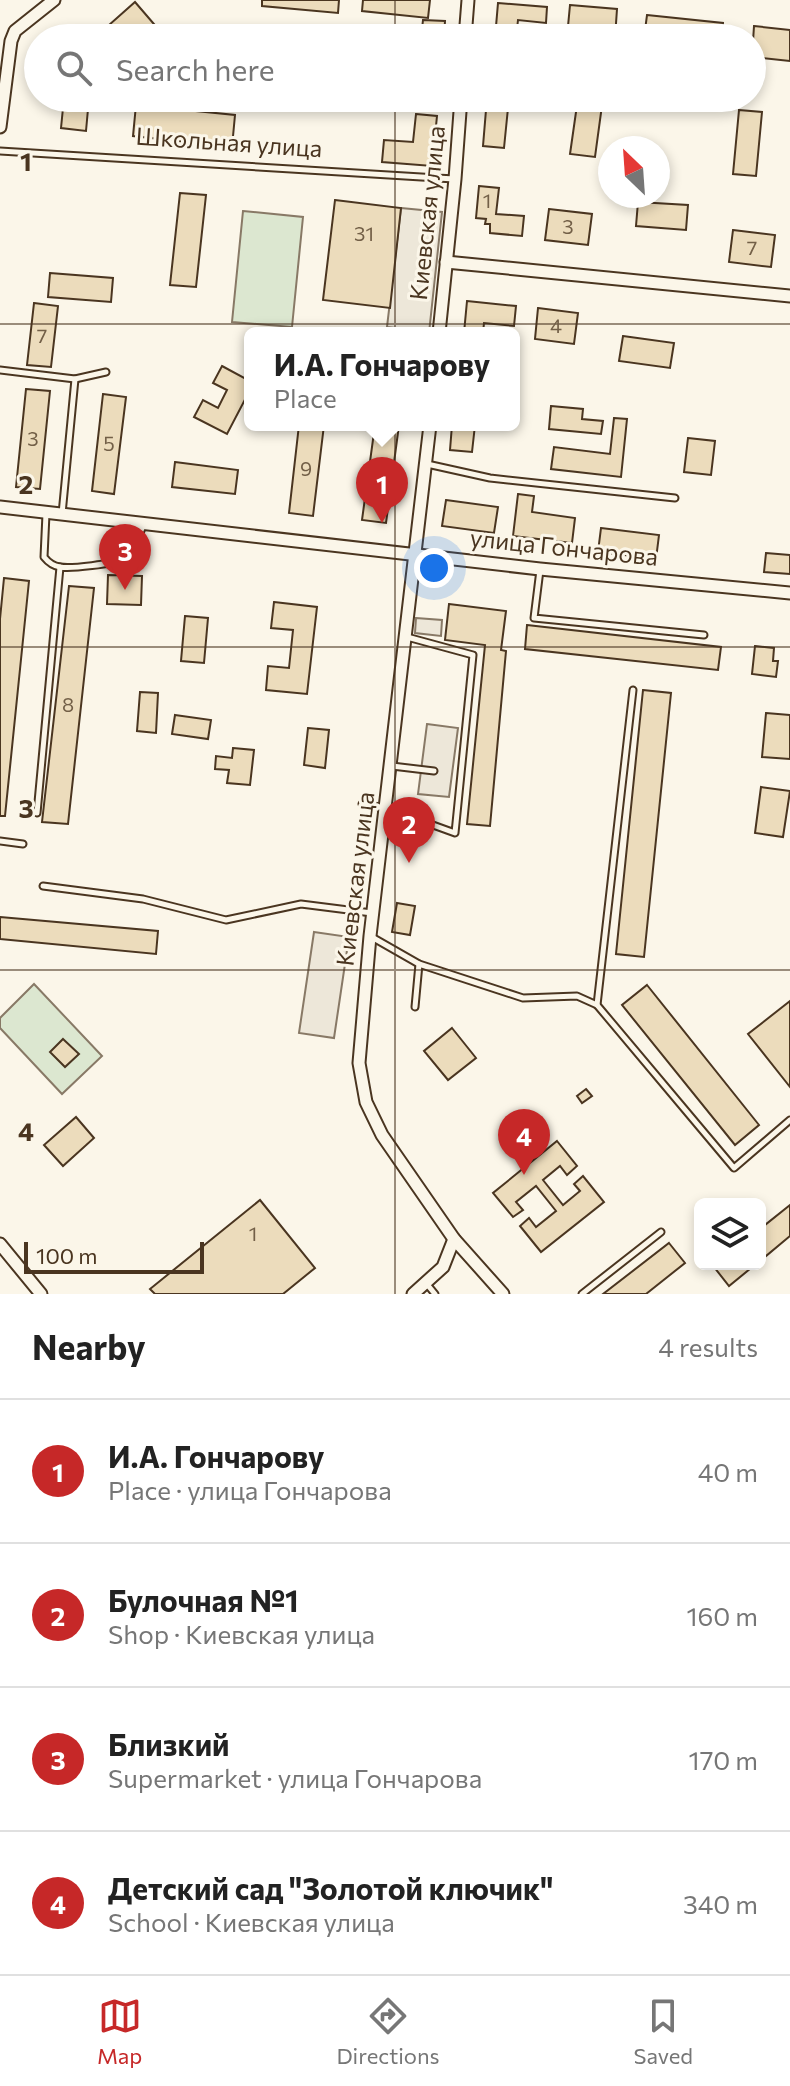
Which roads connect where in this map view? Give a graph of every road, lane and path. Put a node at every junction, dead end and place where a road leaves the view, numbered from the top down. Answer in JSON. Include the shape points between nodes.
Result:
{"nodes":[{"id":1,"x":54,"y":0,"type":"edge"},
{"id":2,"x":468,"y":0,"type":"edge"},
{"id":3,"x":466,"y":24,"type":"edge"},
{"id":4,"x":460,"y":112,"type":"edge"},
{"id":5,"x":0,"y":127,"type":"edge"},
{"id":6,"x":0,"y":151,"type":"edge"},
{"id":7,"x":455,"y":179,"type":"junction"},
{"id":8,"x":446,"y":262,"type":"junction"},
{"id":9,"x":790,"y":296,"type":"edge"},
{"id":10,"x":440,"y":327,"type":"edge"},
{"id":11,"x":0,"y":370,"type":"edge"},
{"id":12,"x":106,"y":372,"type":"dead end"},
{"id":13,"x":75,"y":379,"type":"junction"},
{"id":14,"x":429,"y":431,"type":"edge"},
{"id":15,"x":426,"y":463,"type":"junction"},
{"id":16,"x":675,"y":498,"type":"dead end"},
{"id":17,"x":0,"y":507,"type":"edge"},
{"id":18,"x":46,"y":513,"type":"junction"},
{"id":19,"x":62,"y":515,"type":"junction"},
{"id":20,"x":143,"y":524,"type":"junction"},
{"id":21,"x":416,"y":554,"type":"junction"},
{"id":22,"x":60,"y":567,"type":"junction"},
{"id":23,"x":540,"y":569,"type":"junction"},
{"id":24,"x":790,"y":593,"type":"edge"},
{"id":25,"x":704,"y":635,"type":"dead end"},
{"id":26,"x":406,"y":637,"type":"junction"},
{"id":27,"x":633,"y":690,"type":"dead end"},
{"id":28,"x":391,"y":766,"type":"junction"},
{"id":29,"x":434,"y":771,"type":"dead end"},
{"id":30,"x":362,"y":804,"type":"dead end"},
{"id":31,"x":386,"y":808,"type":"junction"},
{"id":32,"x":37,"y":813,"type":"dead end"},
{"id":33,"x":0,"y":841,"type":"edge"},
{"id":34,"x":23,"y":844,"type":"dead end"},
{"id":35,"x":43,"y":886,"type":"dead end"},
{"id":36,"x":373,"y":914,"type":"junction"},
{"id":37,"x":370,"y":936,"type":"junction"},
{"id":38,"x":419,"y":964,"type":"junction"},
{"id":39,"x":597,"y":1005,"type":"junction"},
{"id":40,"x":415,"y":1007,"type":"dead end"},
{"id":41,"x":790,"y":1120,"type":"edge"},
{"id":42,"x":661,"y":1232,"type":"dead end"},
{"id":43,"x":454,"y":1239,"type":"junction"},
{"id":44,"x":0,"y":1244,"type":"edge"},
{"id":45,"x":425,"y":1282,"type":"junction"},
{"id":46,"x":41,"y":1294,"type":"edge"},
{"id":47,"x":413,"y":1294,"type":"edge"},
{"id":48,"x":435,"y":1294,"type":"edge"},
{"id":49,"x":503,"y":1294,"type":"edge"},
{"id":50,"x":582,"y":1294,"type":"edge"}],
"edges":[{"from":1,"to":5,"type":"street","via":[[15,31]]},
{"from":2,"to":3,"type":"street"},
{"from":4,"to":7,"type":"street","name":"Киевская улица"},
{"from":6,"to":7,"type":"lane","name":"Школьная улица"},
{"from":7,"to":8,"type":"street","name":"Киевская улица"},
{"from":8,"to":9,"type":"street"},
{"from":8,"to":10,"type":"street","name":"Киевская улица"},
{"from":11,"to":13,"type":"lane"},
{"from":12,"to":13,"type":"lane"},
{"from":13,"to":19,"type":"lane"},
{"from":14,"to":15,"type":"street","name":"Киевская улица"},
{"from":15,"to":16,"type":"lane","via":[[490,478]]},
{"from":15,"to":21,"type":"street","name":"Киевская улица"},
{"from":17,"to":18,"type":"street","name":"улица Гончарова"},
{"from":18,"to":19,"type":"street","name":"улица Гончарова"},
{"from":18,"to":22,"type":"lane","via":[[44,557]]},
{"from":19,"to":20,"type":"street","name":"улица Гончарова"},
{"from":20,"to":21,"type":"street","name":"улица Гончарова"},
{"from":20,"to":22,"type":"lane","via":[[132,551],[123,558]]},
{"from":21,"to":23,"type":"street","name":"улица Гончарова"},
{"from":21,"to":26,"type":"street","name":"Киевская улица"},
{"from":22,"to":32,"type":"lane"},
{"from":23,"to":24,"type":"street","name":"улица Гончарова"},
{"from":23,"to":25,"type":"lane","via":[[534,618]]},
{"from":26,"to":28,"type":"street","name":"Киевская улица"},
{"from":26,"to":31,"type":"lane","via":[[473,655],[455,833]]},
{"from":27,"to":39,"type":"lane"},
{"from":28,"to":29,"type":"lane"},
{"from":28,"to":31,"type":"street","name":"Киевская улица"},
{"from":30,"to":31,"type":"lane"},
{"from":31,"to":36,"type":"street","name":"Киевская улица"},
{"from":33,"to":34,"type":"lane"},
{"from":35,"to":36,"type":"lane","via":[[143,899],[226,920],[301,904]]},
{"from":36,"to":37,"type":"street","name":"Киевская улица"},
{"from":37,"to":38,"type":"lane"},
{"from":37,"to":43,"type":"street","name":"Киевская улица","via":[[359,1063],[366,1102],[382,1135]]},
{"from":38,"to":39,"type":"lane","via":[[523,998],[577,996]]},
{"from":38,"to":40,"type":"lane"},
{"from":39,"to":41,"type":"lane","via":[[734,1168]]},
{"from":42,"to":50,"type":"lane"},
{"from":43,"to":45,"type":"street","via":[[443,1267]]},
{"from":43,"to":49,"type":"street","name":"Киевская улица"},
{"from":44,"to":46,"type":"street"},
{"from":45,"to":47,"type":"street"},
{"from":45,"to":48,"type":"lane"}]}
